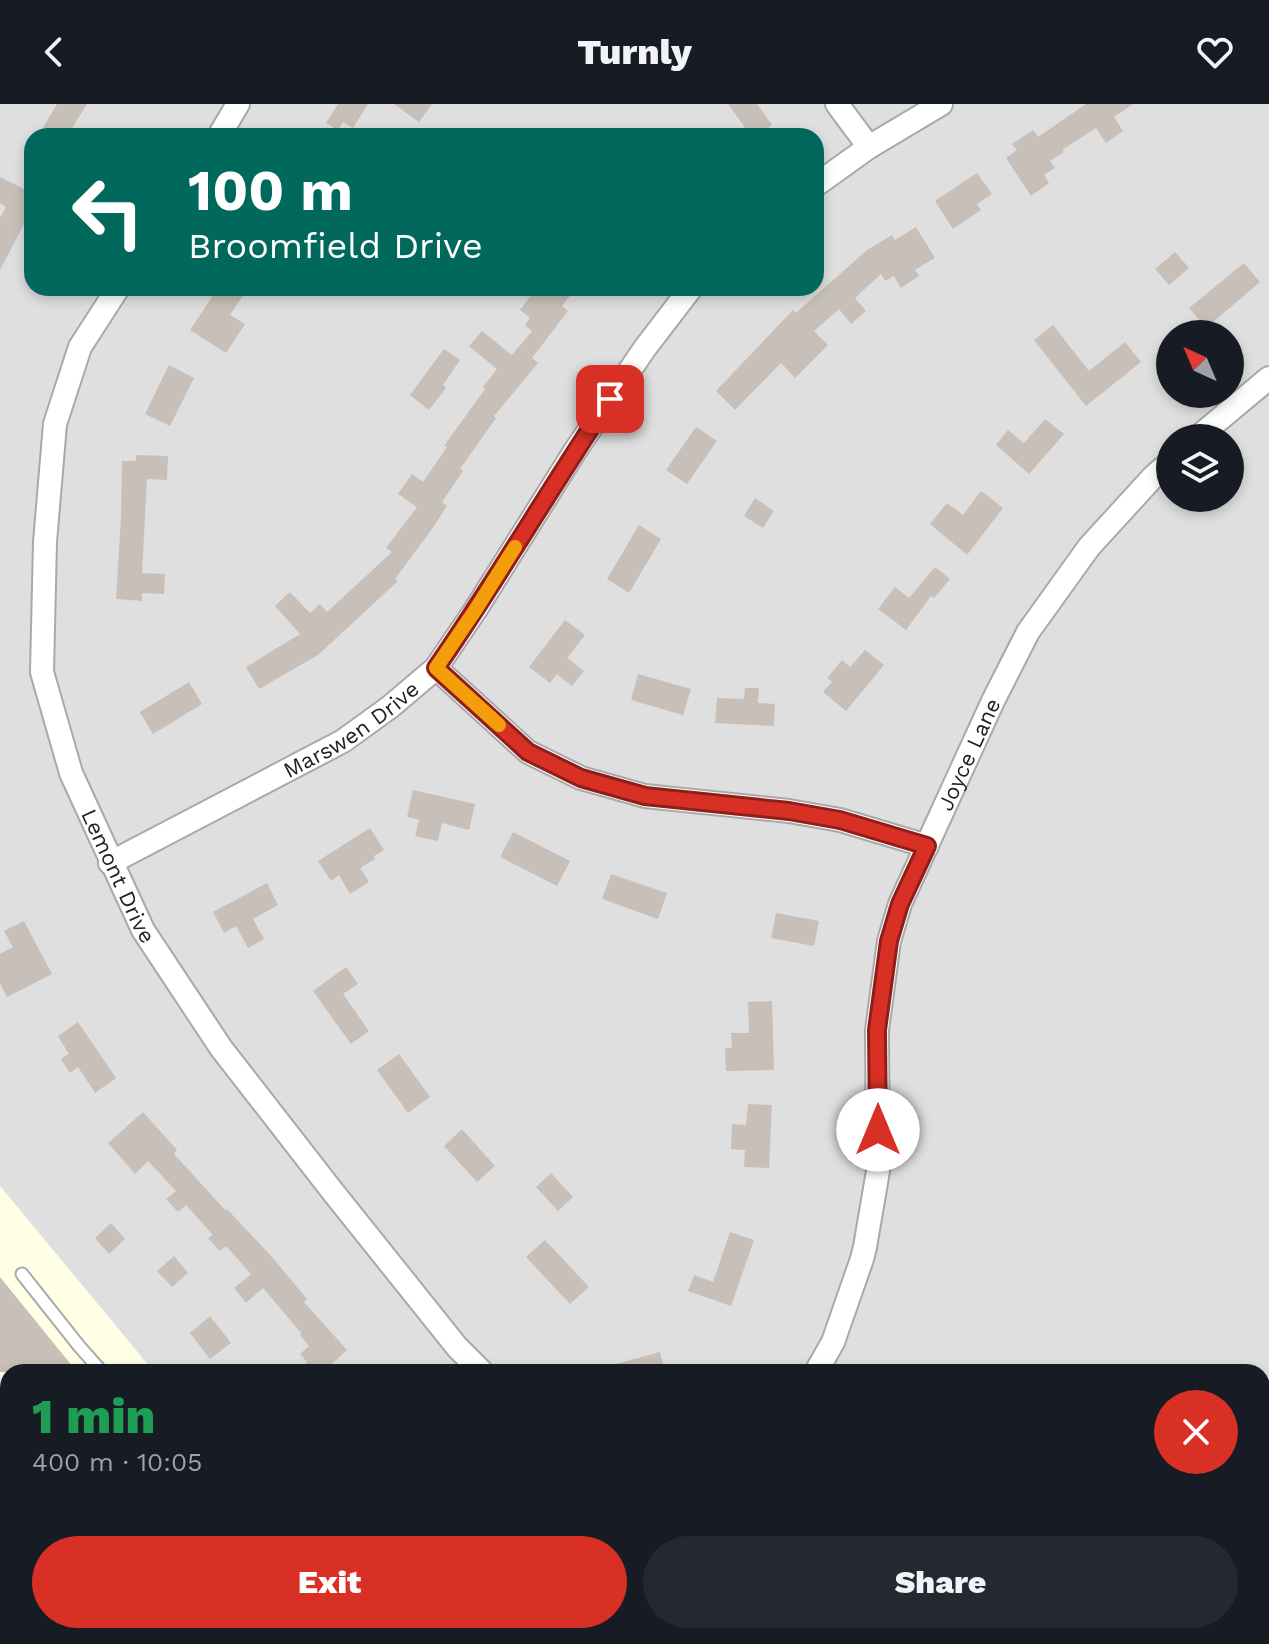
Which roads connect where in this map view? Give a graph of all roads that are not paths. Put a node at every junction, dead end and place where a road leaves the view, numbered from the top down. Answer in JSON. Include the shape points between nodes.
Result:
{"nodes":[{"id":1,"x":238,"y":104,"type":"edge"},
{"id":2,"x":837,"y":104,"type":"edge"},
{"id":3,"x":941,"y":104,"type":"edge"},
{"id":4,"x":224,"y":128,"type":"edge"},
{"id":5,"x":869,"y":147,"type":"junction"},
{"id":6,"x":824,"y":179,"type":"edge"},
{"id":7,"x":113,"y":296,"type":"edge"},
{"id":8,"x":685,"y":296,"type":"edge"},
{"id":9,"x":1269,"y":378,"type":"edge"},
{"id":10,"x":1214,"y":424,"type":"edge"},
{"id":11,"x":1156,"y":474,"type":"edge"},
{"id":12,"x":436,"y":668,"type":"junction"},
{"id":13,"x":927,"y":846,"type":"junction"},
{"id":14,"x":110,"y":863,"type":"junction"},
{"id":15,"x":22,"y":1274,"type":"dead end"},
{"id":16,"x":95,"y":1364,"type":"edge"},
{"id":17,"x":474,"y":1364,"type":"edge"},
{"id":18,"x":821,"y":1364,"type":"edge"}],
"edges":[{"from":1,"to":4,"type":"street"},
{"from":2,"to":5,"type":"street"},
{"from":3,"to":5,"type":"street"},
{"from":5,"to":6,"type":"street"},
{"from":7,"to":14,"type":"street","name":"Lemont Drive","via":[[80,347],[55,424],[42,672],[71,773]]},
{"from":8,"to":12,"type":"street","name":"Marswen Drive","via":[[575,451]]},
{"from":9,"to":10,"type":"street"},
{"from":11,"to":13,"type":"street","name":"Joyce Lane","via":[[1089,547],[1028,632]]},
{"from":12,"to":13,"type":"street","via":[[528,752],[581,778],[645,796],[840,820]]},
{"from":12,"to":14,"type":"street","name":"Marswen Drive","via":[[343,741]]},
{"from":13,"to":18,"type":"street","name":"Joyce Lane","via":[[889,941],[877,1030],[878,1171],[862,1259]]},
{"from":14,"to":17,"type":"street","name":"Lemont Drive","via":[[143,930],[221,1048]]},
{"from":15,"to":16,"type":"lane"}]}
